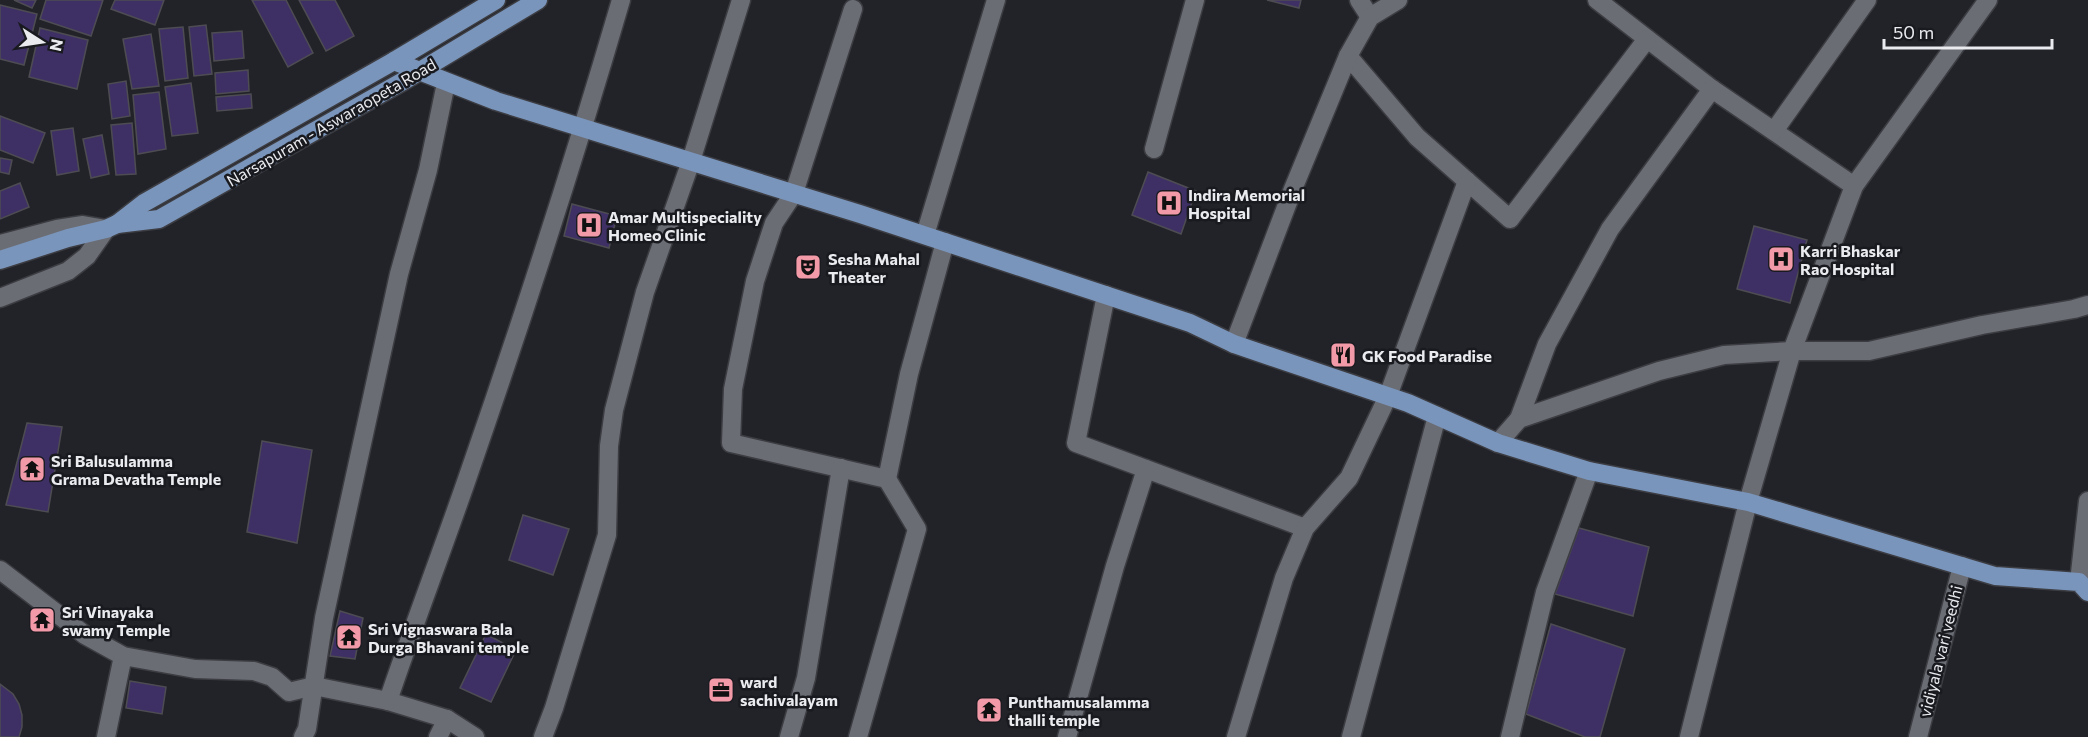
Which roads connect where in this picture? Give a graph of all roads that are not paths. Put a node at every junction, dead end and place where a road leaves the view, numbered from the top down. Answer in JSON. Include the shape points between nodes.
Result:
{"nodes":[{"id":1,"x":496,"y":0,"type":"edge"},
{"id":2,"x":538,"y":0,"type":"edge"},
{"id":3,"x":621,"y":0,"type":"edge"},
{"id":4,"x":741,"y":0,"type":"edge"},
{"id":5,"x":996,"y":0,"type":"edge"},
{"id":6,"x":1195,"y":0,"type":"edge"},
{"id":7,"x":1359,"y":0,"type":"edge"},
{"id":8,"x":1398,"y":0,"type":"edge"},
{"id":9,"x":1597,"y":0,"type":"edge"},
{"id":10,"x":1867,"y":0,"type":"edge"},
{"id":11,"x":1988,"y":0,"type":"edge"},
{"id":12,"x":853,"y":9,"type":"dead end"},
{"id":13,"x":1370,"y":17,"type":"junction"},
{"id":14,"x":1647,"y":39,"type":"junction"},
{"id":15,"x":1348,"y":56,"type":"junction"},
{"id":16,"x":394,"y":61,"type":"junction"},
{"id":17,"x":419,"y":72,"type":"junction"},
{"id":18,"x":446,"y":83,"type":"junction"},
{"id":19,"x":1712,"y":89,"type":"junction"},
{"id":20,"x":584,"y":128,"type":"junction"},
{"id":21,"x":1774,"y":131,"type":"junction"},
{"id":22,"x":1154,"y":149,"type":"dead end"},
{"id":23,"x":691,"y":161,"type":"junction"},
{"id":24,"x":1467,"y":181,"type":"junction"},
{"id":25,"x":1854,"y":186,"type":"junction"},
{"id":26,"x":794,"y":193,"type":"junction"},
{"id":27,"x":111,"y":226,"type":"junction"},
{"id":28,"x":925,"y":235,"type":"junction"},
{"id":29,"x":945,"y":242,"type":"junction"},
{"id":30,"x":0,"y":244,"type":"edge"},
{"id":31,"x":0,"y":260,"type":"edge"},
{"id":32,"x":1106,"y":295,"type":"junction"},
{"id":33,"x":0,"y":298,"type":"edge"},
{"id":34,"x":2088,"y":305,"type":"edge"},
{"id":35,"x":1234,"y":344,"type":"junction"},
{"id":36,"x":1792,"y":351,"type":"junction"},
{"id":37,"x":1388,"y":396,"type":"junction"},
{"id":38,"x":1437,"y":416,"type":"junction"},
{"id":39,"x":1519,"y":419,"type":"junction"},
{"id":40,"x":1498,"y":443,"type":"junction"},
{"id":41,"x":841,"y":468,"type":"junction"},
{"id":42,"x":1146,"y":469,"type":"junction"},
{"id":43,"x":1589,"y":471,"type":"junction"},
{"id":44,"x":887,"y":478,"type":"junction"},
{"id":45,"x":2088,"y":501,"type":"edge"},
{"id":46,"x":1748,"y":502,"type":"junction"},
{"id":47,"x":1305,"y":528,"type":"junction"},
{"id":48,"x":1962,"y":566,"type":"junction"},
{"id":49,"x":0,"y":570,"type":"edge"},
{"id":50,"x":2083,"y":587,"type":"edge"},
{"id":51,"x":123,"y":656,"type":"junction"},
{"id":52,"x":314,"y":686,"type":"junction"},
{"id":53,"x":388,"y":701,"type":"junction"},
{"id":54,"x":447,"y":719,"type":"junction"},
{"id":55,"x":106,"y":737,"type":"edge"},
{"id":56,"x":303,"y":737,"type":"edge"},
{"id":57,"x":438,"y":737,"type":"edge"},
{"id":58,"x":475,"y":737,"type":"edge"},
{"id":59,"x":543,"y":737,"type":"edge"},
{"id":60,"x":789,"y":737,"type":"edge"},
{"id":61,"x":858,"y":737,"type":"edge"},
{"id":62,"x":1067,"y":737,"type":"edge"},
{"id":63,"x":1236,"y":737,"type":"edge"},
{"id":64,"x":1351,"y":737,"type":"edge"},
{"id":65,"x":1510,"y":737,"type":"edge"},
{"id":66,"x":1689,"y":737,"type":"edge"},
{"id":67,"x":1918,"y":737,"type":"edge"}],
"edges":[{"from":1,"to":16,"type":"main road","name":"Narsapuram - Aswaraopeta Road"},
{"from":2,"to":17,"type":"main road","name":"Narsapuram - Aswaraopeta Road"},
{"from":3,"to":20,"type":"street"},
{"from":4,"to":23,"type":"street"},
{"from":5,"to":28,"type":"street"},
{"from":6,"to":22,"type":"street"},
{"from":7,"to":13,"type":"street"},
{"from":8,"to":13,"type":"street"},
{"from":9,"to":14,"type":"street"},
{"from":10,"to":21,"type":"street"},
{"from":11,"to":25,"type":"street"},
{"from":12,"to":26,"type":"street"},
{"from":13,"to":15,"type":"street"},
{"from":14,"to":19,"type":"street"},
{"from":14,"to":24,"type":"street","via":[[1510,219]]},
{"from":15,"to":24,"type":"street","via":[[1417,137]]},
{"from":15,"to":35,"type":"street"},
{"from":16,"to":17,"type":"main road"},
{"from":16,"to":27,"type":"main road","name":"Narsapuram - Aswaraopeta Road","via":[[144,203]]},
{"from":17,"to":18,"type":"main road"},
{"from":17,"to":27,"type":"main road","name":"Narsapuram - Aswaraopeta Road","via":[[159,219]]},
{"from":18,"to":20,"type":"main road"},
{"from":18,"to":52,"type":"street","via":[[428,170],[399,274],[324,618]]},
{"from":19,"to":21,"type":"street"},
{"from":19,"to":39,"type":"street","via":[[1610,229],[1547,344]]},
{"from":20,"to":23,"type":"main road"},
{"from":20,"to":53,"type":"street","via":[[517,335]]},
{"from":21,"to":25,"type":"street"},
{"from":23,"to":26,"type":"main road"},
{"from":23,"to":59,"type":"street","via":[[645,292],[614,410],[607,535]]},
{"from":24,"to":37,"type":"street"},
{"from":25,"to":36,"type":"street"},
{"from":26,"to":28,"type":"main road"},
{"from":26,"to":41,"type":"street","via":[[774,223],[756,281],[733,389],[731,443]]},
{"from":27,"to":30,"type":"street","via":[[66,227]]},
{"from":27,"to":31,"type":"main road","name":"Narsapuram - Aswaraopeta Road"},
{"from":27,"to":33,"type":"street","via":[[87,256],[68,271]]},
{"from":28,"to":29,"type":"main road"},
{"from":29,"to":32,"type":"main road"},
{"from":29,"to":44,"type":"street","via":[[909,374]]},
{"from":32,"to":35,"type":"main road","via":[[1190,323]]},
{"from":32,"to":42,"type":"street","via":[[1076,443]]},
{"from":34,"to":36,"type":"street","via":[[1869,351]]},
{"from":35,"to":37,"type":"main road"},
{"from":36,"to":39,"type":"street","via":[[1724,355],[1659,370]]},
{"from":36,"to":46,"type":"street"},
{"from":37,"to":38,"type":"main road"},
{"from":37,"to":47,"type":"street","via":[[1349,478]]},
{"from":38,"to":40,"type":"main road"},
{"from":38,"to":64,"type":"street"},
{"from":39,"to":40,"type":"street"},
{"from":40,"to":43,"type":"main road"},
{"from":41,"to":44,"type":"street"},
{"from":41,"to":60,"type":"street","via":[[806,678]]},
{"from":42,"to":47,"type":"street"},
{"from":42,"to":62,"type":"street","via":[[1114,566]]},
{"from":43,"to":46,"type":"main road"},
{"from":43,"to":65,"type":"street","via":[[1545,592]]},
{"from":44,"to":61,"type":"street","via":[[917,529]]},
{"from":45,"to":50,"type":"street"},
{"from":46,"to":48,"type":"main road"},
{"from":46,"to":66,"type":"street"},
{"from":47,"to":63,"type":"street","via":[[1284,578]]},
{"from":48,"to":50,"type":"main road","via":[[1995,576]]},
{"from":48,"to":67,"type":"street","name":"vidiyala vari veedhi"},
{"from":49,"to":51,"type":"street","via":[[85,635]]},
{"from":51,"to":52,"type":"street","via":[[195,669],[254,671],[272,677],[289,692]]},
{"from":51,"to":55,"type":"street"},
{"from":52,"to":53,"type":"street"},
{"from":52,"to":56,"type":"street"},
{"from":53,"to":54,"type":"street"},
{"from":54,"to":57,"type":"street"},
{"from":54,"to":58,"type":"street"}]}
